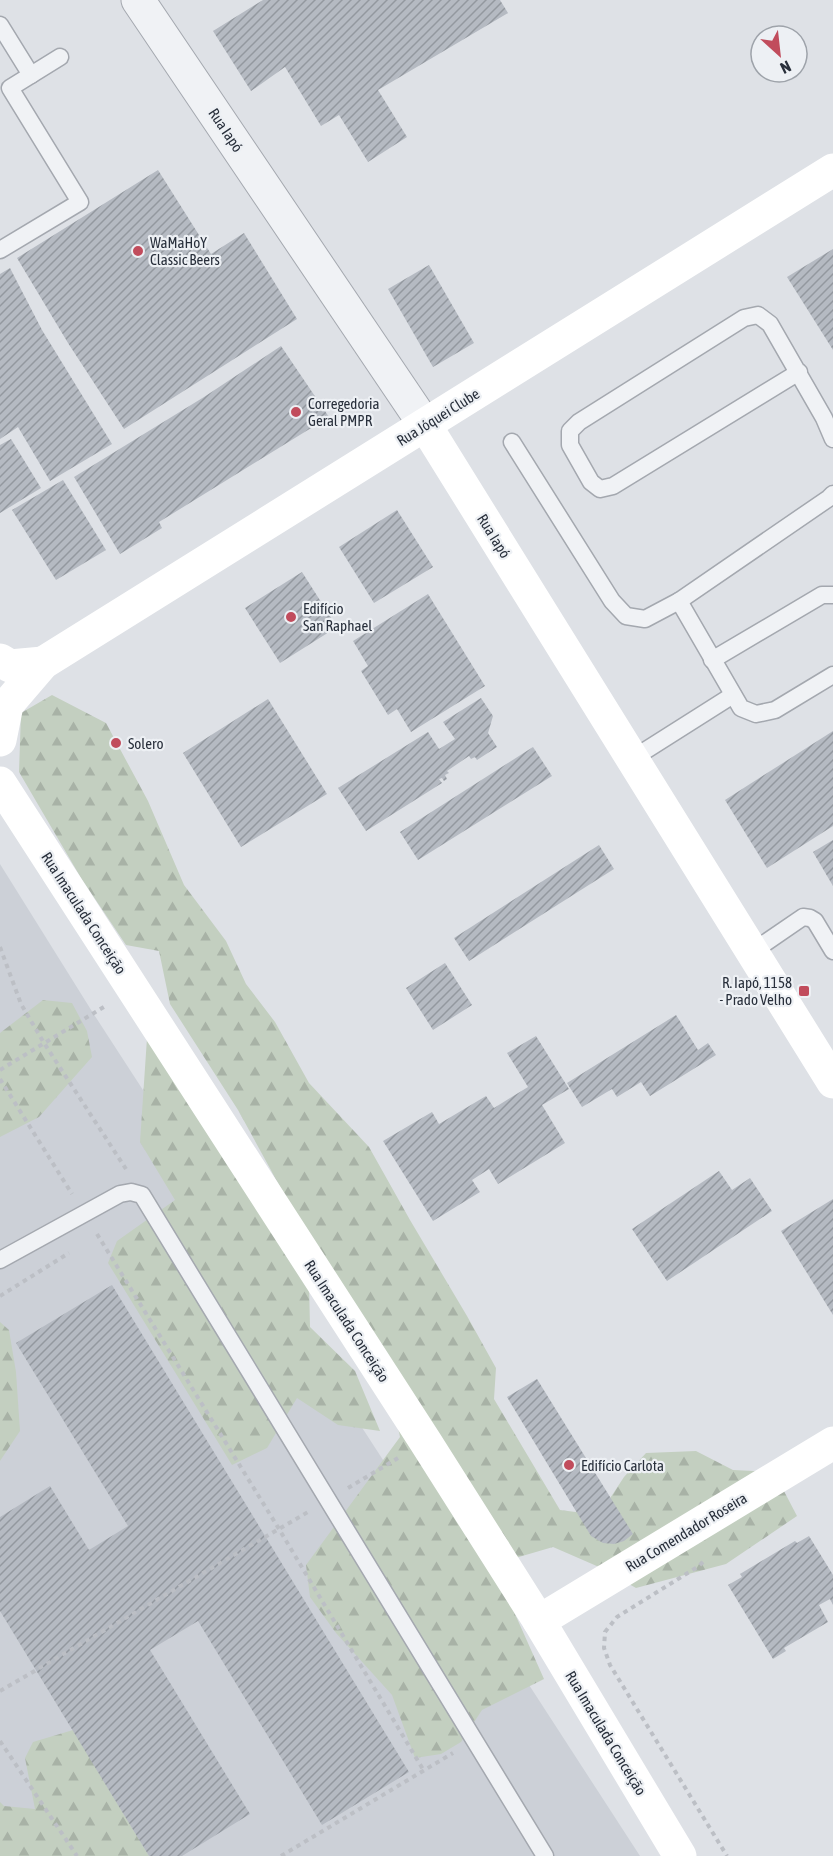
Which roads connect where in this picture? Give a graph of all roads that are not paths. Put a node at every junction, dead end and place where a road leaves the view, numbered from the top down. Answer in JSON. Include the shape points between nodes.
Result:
{"nodes":[{"id":1,"x":138,"y":0,"type":"edge"},
{"id":2,"x":0,"y":25,"type":"edge"},
{"id":3,"x":60,"y":57,"type":"dead end"},
{"id":4,"x":31,"y":75,"type":"junction"},
{"id":5,"x":833,"y":170,"type":"edge"},
{"id":6,"x":0,"y":250,"type":"edge"},
{"id":7,"x":799,"y":372,"type":"junction"},
{"id":8,"x":425,"y":425,"type":"junction"},
{"id":9,"x":833,"y":439,"type":"edge"},
{"id":10,"x":512,"y":442,"type":"dead end"},
{"id":11,"x":833,"y":494,"type":"edge"},
{"id":12,"x":833,"y":595,"type":"edge"},
{"id":13,"x":679,"y":601,"type":"junction"},
{"id":14,"x":0,"y":660,"type":"edge"},
{"id":15,"x":712,"y":660,"type":"junction"},
{"id":16,"x":43,"y":663,"type":"junction"},
{"id":17,"x":833,"y":675,"type":"edge"},
{"id":18,"x":733,"y":695,"type":"junction"},
{"id":19,"x":0,"y":742,"type":"edge"},
{"id":20,"x":632,"y":759,"type":"junction"},
{"id":21,"x":3,"y":787,"type":"edge"},
{"id":22,"x":833,"y":951,"type":"edge"},
{"id":23,"x":752,"y":952,"type":"junction"},
{"id":24,"x":833,"y":1082,"type":"edge"},
{"id":25,"x":0,"y":1260,"type":"edge"},
{"id":26,"x":833,"y":1443,"type":"edge"},
{"id":27,"x":539,"y":1621,"type":"junction"},
{"id":28,"x":545,"y":1856,"type":"edge"},
{"id":29,"x":680,"y":1856,"type":"edge"}],
"edges":[{"from":1,"to":8,"type":"street","name":"Rua Iapó"},
{"from":2,"to":4,"type":"lane"},
{"from":3,"to":4,"type":"lane"},
{"from":4,"to":6,"type":"lane","via":[[10,88],[80,202]]},
{"from":5,"to":8,"type":"main road","name":"Rua Jóquei Clube"},
{"from":7,"to":7,"type":"lane","via":[[613,486],[600,489],[591,482],[570,446],[570,431],[579,422],[744,318],[758,315],[770,324]]},
{"from":7,"to":9,"type":"lane"},
{"from":8,"to":16,"type":"main road","name":"Rua Jóquei Clube"},
{"from":8,"to":20,"type":"main road","name":"Rua Iapó"},
{"from":10,"to":13,"type":"lane","via":[[612,601],[626,616],[645,619]]},
{"from":11,"to":13,"type":"lane"},
{"from":12,"to":15,"type":"lane","via":[[822,595]]},
{"from":13,"to":15,"type":"lane"},
{"from":14,"to":16,"type":"main road","via":[[10,666]]},
{"from":15,"to":18,"type":"lane"},
{"from":16,"to":19,"type":"main road","name":"Rua Imaculada Conceição","via":[[7,705]]},
{"from":17,"to":18,"type":"lane","via":[[775,710],[756,714],[741,708]]},
{"from":18,"to":20,"type":"lane"},
{"from":19,"to":21,"type":"main road","name":"Rua Imaculada Conceição"},
{"from":20,"to":23,"type":"main road","name":"Rua Iapó"},
{"from":21,"to":27,"type":"main road","name":"Rua Imaculada Conceição"},
{"from":22,"to":23,"type":"lane","via":[[815,921],[803,917]]},
{"from":23,"to":24,"type":"main road","name":"Rua Iapó"},
{"from":25,"to":28,"type":"lane","via":[[120,1194],[142,1195]]},
{"from":26,"to":27,"type":"main road","name":"Rua Comendador Roseira"},
{"from":27,"to":29,"type":"main road","name":"Rua Imaculada Conceição"}]}
